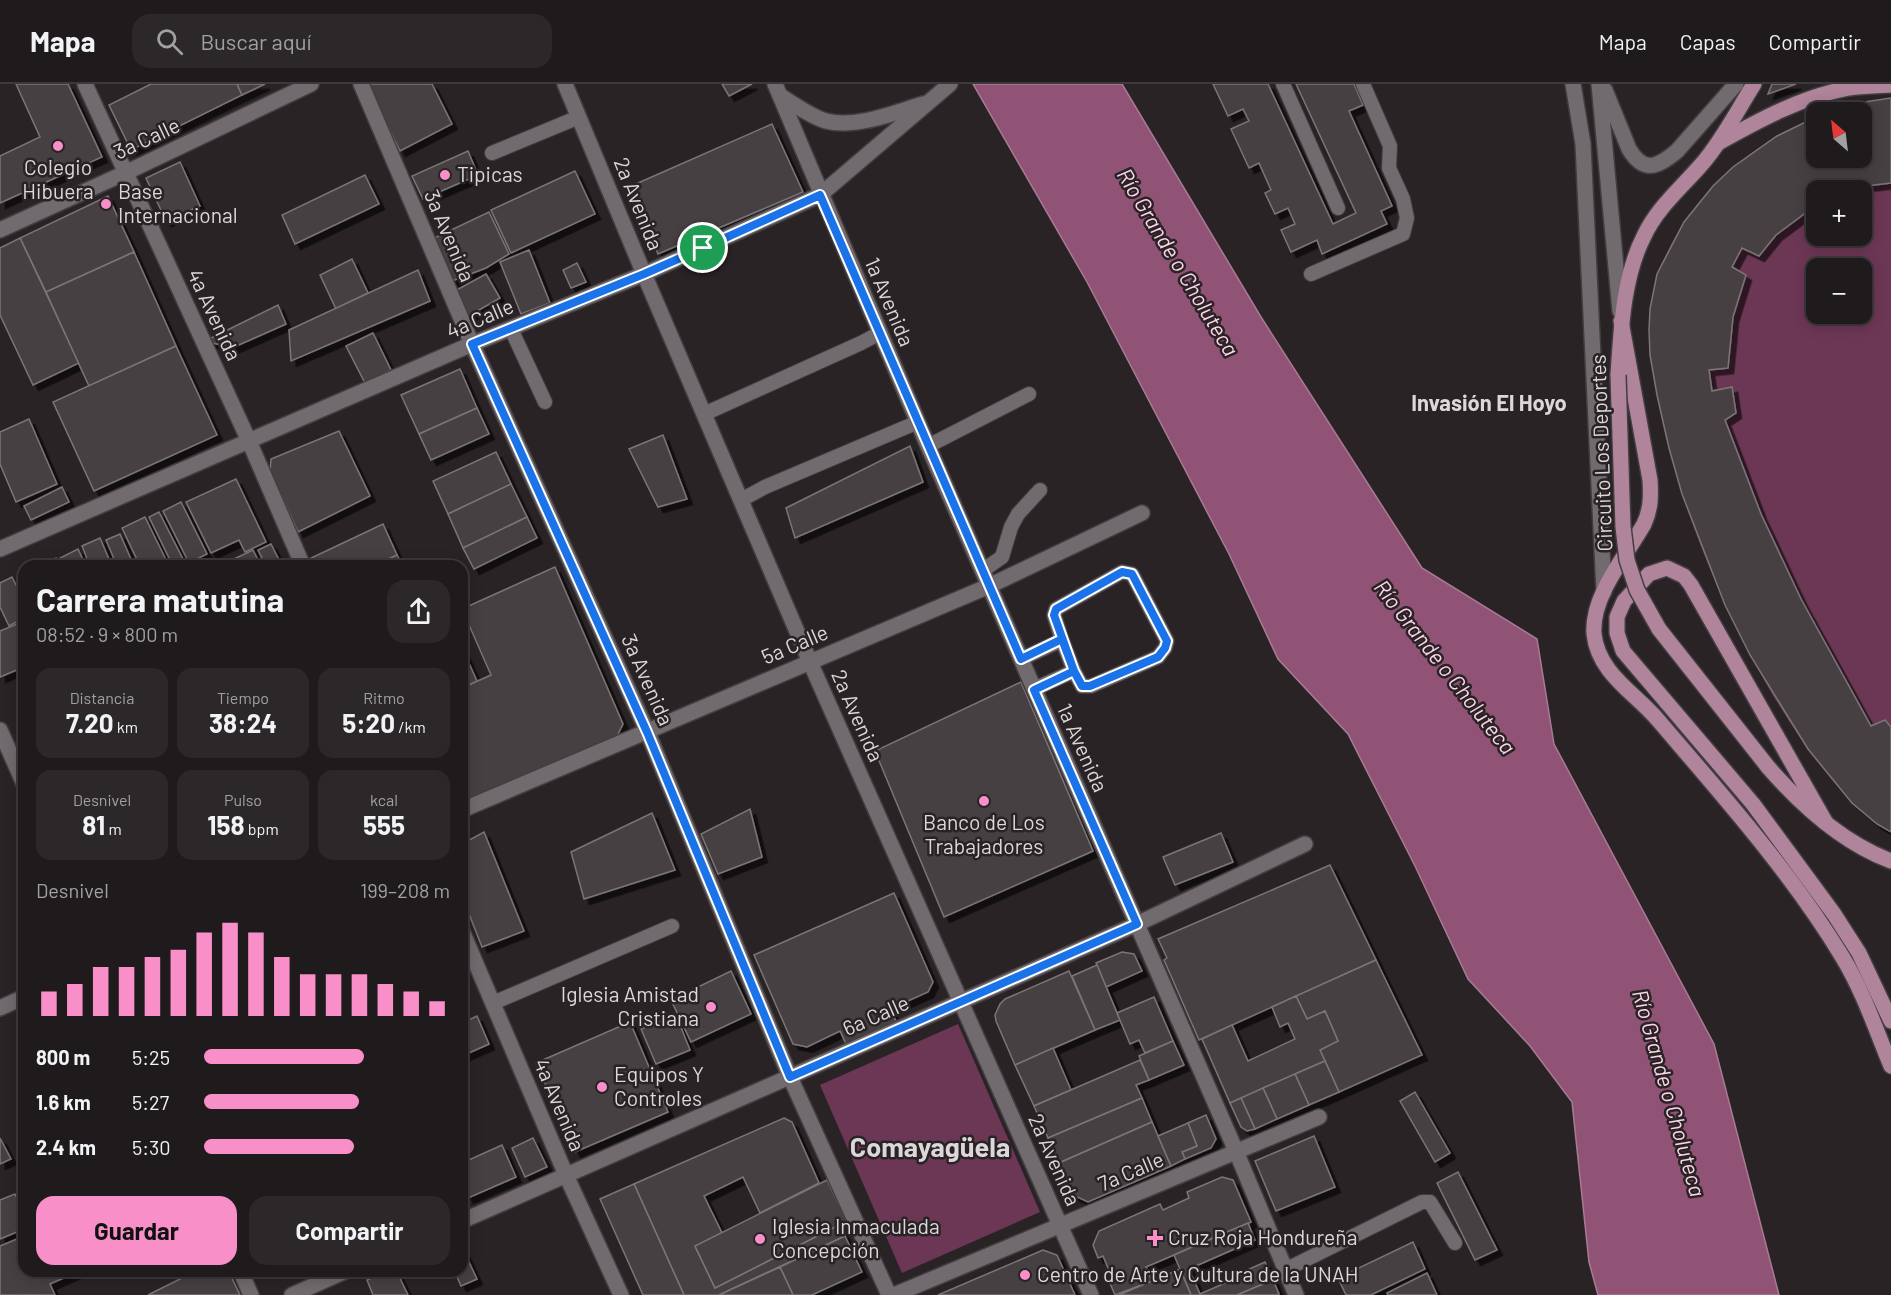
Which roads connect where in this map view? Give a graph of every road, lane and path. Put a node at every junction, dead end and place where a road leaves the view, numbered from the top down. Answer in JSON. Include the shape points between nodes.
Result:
{"nodes":[{"id":1,"x":85,"y":84,"type":"edge"},
{"id":2,"x":311,"y":84,"type":"edge"},
{"id":3,"x":361,"y":84,"type":"edge"},
{"id":4,"x":566,"y":84,"type":"edge"},
{"id":5,"x":1283,"y":84,"type":"edge"},
{"id":6,"x":1363,"y":84,"type":"edge"},
{"id":7,"x":1572,"y":84,"type":"edge"},
{"id":8,"x":1580,"y":84,"type":"edge"},
{"id":9,"x":1600,"y":84,"type":"edge"},
{"id":10,"x":1724,"y":84,"type":"edge"},
{"id":11,"x":1736,"y":84,"type":"edge"},
{"id":12,"x":1754,"y":84,"type":"edge"},
{"id":13,"x":1891,"y":85,"type":"edge"},
{"id":14,"x":946,"y":88,"type":"edge"},
{"id":15,"x":778,"y":90,"type":"edge"},
{"id":16,"x":1722,"y":100,"type":"junction"},
{"id":17,"x":929,"y":102,"type":"junction"},
{"id":18,"x":1602,"y":115,"type":"junction"},
{"id":19,"x":579,"y":117,"type":"junction"},
{"id":20,"x":1718,"y":143,"type":"junction"},
{"id":21,"x":492,"y":153,"type":"dead end"},
{"id":22,"x":125,"y":173,"type":"junction"},
{"id":23,"x":820,"y":195,"type":"junction"},
{"id":24,"x":1338,"y":208,"type":"dead end"},
{"id":25,"x":0,"y":230,"type":"edge"},
{"id":26,"x":644,"y":274,"type":"junction"},
{"id":27,"x":1311,"y":274,"type":"dead end"},
{"id":28,"x":1621,"y":321,"type":"junction"},
{"id":29,"x":511,"y":328,"type":"junction"},
{"id":30,"x":879,"y":333,"type":"junction"},
{"id":31,"x":472,"y":344,"type":"junction"},
{"id":32,"x":1029,"y":394,"type":"dead end"},
{"id":33,"x":545,"y":402,"type":"dead end"},
{"id":34,"x":704,"y":414,"type":"junction"},
{"id":35,"x":918,"y":422,"type":"junction"},
{"id":36,"x":249,"y":441,"type":"junction"},
{"id":37,"x":928,"y":446,"type":"junction"},
{"id":38,"x":1040,"y":490,"type":"dead end"},
{"id":39,"x":741,"y":500,"type":"junction"},
{"id":40,"x":1142,"y":513,"type":"dead end"},
{"id":41,"x":0,"y":549,"type":"edge"},
{"id":42,"x":300,"y":560,"type":"edge"},
{"id":43,"x":982,"y":571,"type":"junction"},
{"id":44,"x":988,"y":586,"type":"junction"},
{"id":45,"x":1604,"y":592,"type":"junction"},
{"id":46,"x":1062,"y":639,"type":"junction"},
{"id":47,"x":1021,"y":659,"type":"junction"},
{"id":48,"x":810,"y":662,"type":"junction"},
{"id":49,"x":1074,"y":671,"type":"junction"},
{"id":50,"x":1034,"y":690,"type":"junction"},
{"id":51,"x":0,"y":730,"type":"edge"},
{"id":52,"x":647,"y":732,"type":"junction"},
{"id":53,"x":18,"y":770,"type":"edge"},
{"id":54,"x":468,"y":807,"type":"edge"},
{"id":55,"x":1826,"y":823,"type":"junction"},
{"id":56,"x":1305,"y":844,"type":"dead end"},
{"id":57,"x":1891,"y":861,"type":"edge"},
{"id":58,"x":1137,"y":924,"type":"junction"},
{"id":59,"x":672,"y":926,"type":"dead end"},
{"id":60,"x":468,"y":945,"type":"edge"},
{"id":61,"x":18,"y":1000,"type":"edge"},
{"id":62,"x":960,"y":1002,"type":"junction"},
{"id":63,"x":493,"y":1003,"type":"junction"},
{"id":64,"x":0,"y":1008,"type":"edge"},
{"id":65,"x":1891,"y":1021,"type":"edge"},
{"id":66,"x":1891,"y":1066,"type":"edge"},
{"id":67,"x":790,"y":1077,"type":"junction"},
{"id":68,"x":1319,"y":1118,"type":"dead end"},
{"id":69,"x":1236,"y":1151,"type":"junction"},
{"id":70,"x":566,"y":1175,"type":"junction"},
{"id":71,"x":468,"y":1218,"type":"edge"},
{"id":72,"x":1060,"y":1225,"type":"junction"},
{"id":73,"x":1455,"y":1243,"type":"dead end"},
{"id":74,"x":1285,"y":1269,"type":"junction"},
{"id":75,"x":243,"y":1277,"type":"edge"},
{"id":76,"x":332,"y":1277,"type":"edge"},
{"id":77,"x":251,"y":1295,"type":"edge"},
{"id":78,"x":292,"y":1295,"type":"edge"},
{"id":79,"x":621,"y":1295,"type":"edge"},
{"id":80,"x":890,"y":1295,"type":"edge"},
{"id":81,"x":894,"y":1295,"type":"edge"},
{"id":82,"x":1091,"y":1295,"type":"edge"},
{"id":83,"x":1296,"y":1295,"type":"edge"}],
"edges":[{"from":1,"to":22,"type":"street","name":"4a Avenida"},
{"from":2,"to":22,"type":"street","name":"3a Calle"},
{"from":3,"to":31,"type":"street","name":"3a Avenida"},
{"from":4,"to":19,"type":"street","name":"2a Avenida"},
{"from":5,"to":24,"type":"lane"},
{"from":6,"to":27,"type":"lane","via":[[1390,146],[1389,168],[1407,218],[1403,234]]},
{"from":7,"to":45,"type":"street","via":[[1583,144]]},
{"from":8,"to":18,"type":"street"},
{"from":9,"to":16,"type":"street","via":[[1629,149],[1642,165],[1653,165],[1670,157]]},
{"from":9,"to":18,"type":"street"},
{"from":10,"to":16,"type":"lane"},
{"from":11,"to":16,"type":"street"},
{"from":12,"to":20,"type":"main road","name":"Circuito Los Deportes"},
{"from":13,"to":20,"type":"main road","via":[[1850,88],[1805,99]]},
{"from":14,"to":17,"type":"street","name":"4a Calle"},
{"from":15,"to":17,"type":"street","via":[[836,123],[858,122]]},
{"from":15,"to":23,"type":"street","name":"1a Avenida"},
{"from":17,"to":23,"type":"street","name":"4a Calle"},
{"from":18,"to":28,"type":"street"},
{"from":19,"to":21,"type":"lane"},
{"from":19,"to":26,"type":"street","name":"2a Avenida"},
{"from":20,"to":28,"type":"main road","name":"Circuito Los Deportes","via":[[1643,236]]},
{"from":22,"to":25,"type":"street","name":"3a Calle"},
{"from":22,"to":36,"type":"street","name":"4a Avenida"},
{"from":23,"to":26,"type":"street","name":"4a Calle"},
{"from":23,"to":30,"type":"street","name":"1a Avenida"},
{"from":26,"to":29,"type":"street","name":"4a Calle"},
{"from":26,"to":34,"type":"street","name":"2a Avenida"},
{"from":28,"to":45,"type":"main road","via":[[1651,497],[1650,512]]},
{"from":28,"to":55,"type":"main road","name":"Circuito Los Deportes","bridge":true,"via":[[1618,375],[1623,527],[1631,576],[1659,629],[1768,767]]},
{"from":29,"to":31,"type":"street","name":"4a Calle"},
{"from":29,"to":33,"type":"lane"},
{"from":30,"to":34,"type":"lane"},
{"from":30,"to":35,"type":"street","name":"1a Avenida"},
{"from":31,"to":36,"type":"street","name":"4a Calle"},
{"from":31,"to":52,"type":"street","name":"3a Avenida"},
{"from":32,"to":37,"type":"lane"},
{"from":34,"to":39,"type":"street","name":"2a Avenida"},
{"from":35,"to":37,"type":"street","name":"1a Avenida"},
{"from":35,"to":39,"type":"lane"},
{"from":36,"to":41,"type":"street","name":"4a Calle"},
{"from":36,"to":42,"type":"street","name":"4a Avenida"},
{"from":37,"to":43,"type":"street","name":"1a Avenida"},
{"from":38,"to":43,"type":"lane","via":[[1018,514],[1002,557]]},
{"from":39,"to":48,"type":"street","name":"2a Avenida"},
{"from":40,"to":44,"type":"street","name":"5a Calle"},
{"from":43,"to":44,"type":"street","name":"1a Avenida"},
{"from":44,"to":47,"type":"street","name":"1a Avenida"},
{"from":44,"to":48,"type":"street","name":"5a Calle"},
{"from":45,"to":66,"type":"main road","via":[[1597,606],[1594,636],[1607,668],[1654,716],[1740,817],[1820,921],[1844,960]]},
{"from":46,"to":47,"type":"lane"},
{"from":46,"to":49,"type":"lane"},
{"from":46,"to":49,"type":"lane","via":[[1054,615],[1056,609],[1122,572],[1132,574],[1167,641],[1158,657],[1090,686],[1082,686]]},
{"from":47,"to":50,"type":"street","name":"1a Avenida"},
{"from":48,"to":52,"type":"street","name":"5a Calle"},
{"from":48,"to":62,"type":"street","name":"2a Avenida"},
{"from":49,"to":50,"type":"lane"},
{"from":50,"to":58,"type":"street","name":"1a Avenida"},
{"from":51,"to":53,"type":"street"},
{"from":52,"to":54,"type":"street","name":"5a Calle"},
{"from":52,"to":67,"type":"street","name":"3a Avenida"},
{"from":55,"to":57,"type":"main road","name":"Circuito Los Deportes"},
{"from":55,"to":65,"type":"main road","via":[[1691,585],[1684,576],[1667,568],[1649,574],[1624,601],[1617,617],[1623,651],[1753,804],[1834,914],[1859,953]]},
{"from":56,"to":58,"type":"street","name":"6a Calle"},
{"from":58,"to":62,"type":"street","name":"6a Calle"},
{"from":58,"to":69,"type":"street","name":"1a Avenida"},
{"from":59,"to":63,"type":"lane"},
{"from":60,"to":63,"type":"street","name":"4a Avenida"},
{"from":61,"to":64,"type":"street"},
{"from":62,"to":67,"type":"street","name":"6a Calle"},
{"from":62,"to":72,"type":"street","name":"2a Avenida"},
{"from":63,"to":70,"type":"street","name":"4a Avenida"},
{"from":67,"to":70,"type":"street","name":"6a Calle"},
{"from":67,"to":80,"type":"street","name":"3a Avenida"},
{"from":68,"to":69,"type":"street","name":"7a Calle"},
{"from":69,"to":72,"type":"street","name":"7a Calle"},
{"from":69,"to":74,"type":"street","name":"1a Avenida"},
{"from":70,"to":71,"type":"street","name":"6a Calle"},
{"from":70,"to":79,"type":"street","name":"4a Avenida"},
{"from":72,"to":81,"type":"street","name":"7a Calle"},
{"from":72,"to":82,"type":"street","name":"2a Avenida"},
{"from":73,"to":74,"type":"lane","via":[[1430,1202],[1422,1202]]},
{"from":74,"to":83,"type":"street","name":"1a Avenida"},
{"from":75,"to":77,"type":"street"},
{"from":76,"to":78,"type":"street"}]}
